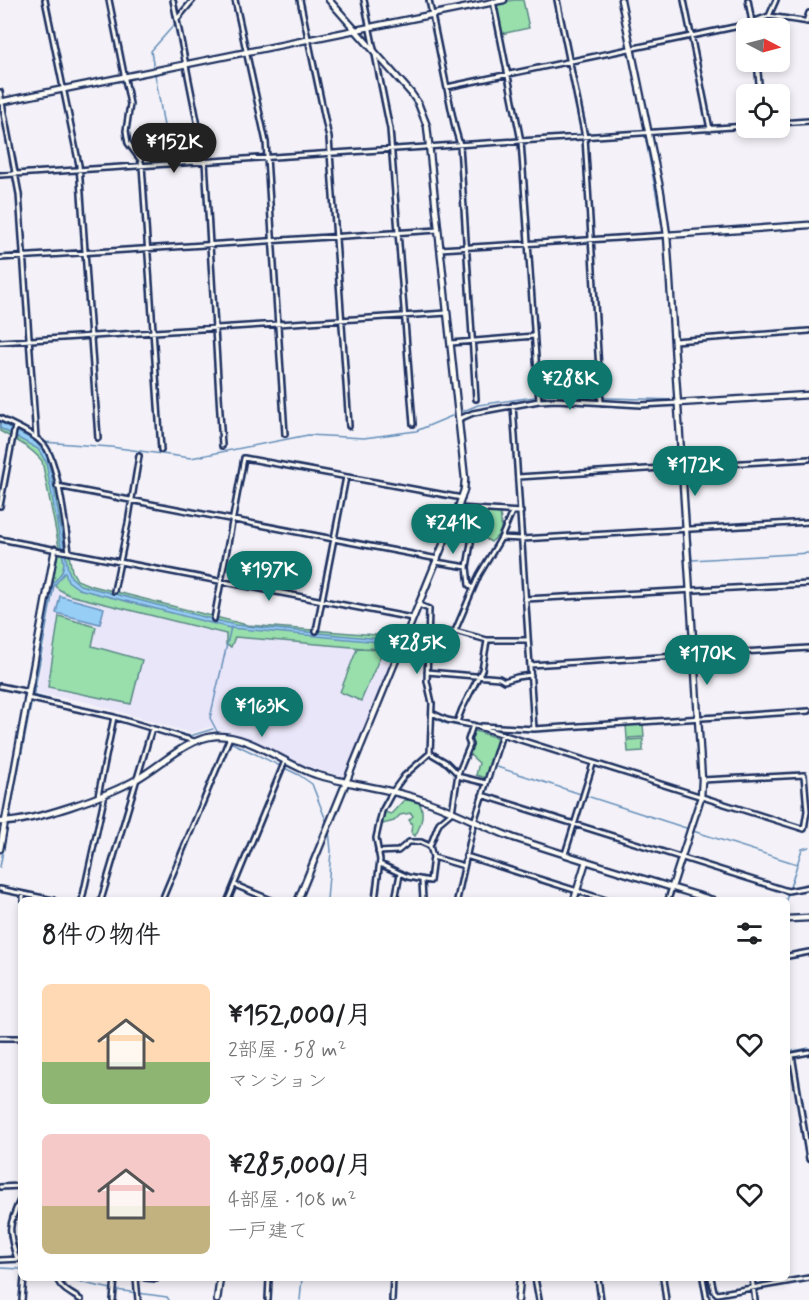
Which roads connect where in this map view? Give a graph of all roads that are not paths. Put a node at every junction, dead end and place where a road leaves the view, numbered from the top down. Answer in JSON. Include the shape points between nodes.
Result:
{"nodes":[{"id":1,"x":45,"y":0,"type":"edge"},
{"id":2,"x":109,"y":0,"type":"edge"},
{"id":3,"x":173,"y":0,"type":"edge"},
{"id":4,"x":193,"y":0,"type":"edge"},
{"id":5,"x":235,"y":0,"type":"edge"},
{"id":6,"x":300,"y":0,"type":"edge"},
{"id":7,"x":329,"y":0,"type":"edge"},
{"id":8,"x":364,"y":0,"type":"edge"},
{"id":9,"x":429,"y":0,"type":"edge"},
{"id":10,"x":504,"y":0,"type":"edge"},
{"id":11,"x":557,"y":0,"type":"edge"},
{"id":12,"x":621,"y":0,"type":"edge"},
{"id":13,"x":684,"y":0,"type":"edge"},
{"id":14,"x":748,"y":0,"type":"edge"},
{"id":15,"x":776,"y":0,"type":"edge"},
{"id":16,"x":493,"y":1,"type":"edge"},
{"id":17,"x":809,"y":13,"type":"edge"},
{"id":18,"x":432,"y":14,"type":"junction"},
{"id":19,"x":769,"y":16,"type":"junction"},
{"id":20,"x":752,"y":18,"type":"edge"},
{"id":21,"x":764,"y":18,"type":"edge"},
{"id":22,"x":177,"y":19,"type":"junction"},
{"id":23,"x":807,"y":22,"type":"edge"},
{"id":24,"x":369,"y":27,"type":"junction"},
{"id":25,"x":736,"y":27,"type":"edge"},
{"id":26,"x":356,"y":30,"type":"junction"},
{"id":27,"x":692,"y":36,"type":"junction"},
{"id":28,"x":309,"y":39,"type":"junction"},
{"id":29,"x":631,"y":48,"type":"junction"},
{"id":30,"x":375,"y":51,"type":"junction"},
{"id":31,"x":247,"y":52,"type":"junction"},
{"id":32,"x":570,"y":62,"type":"junction"},
{"id":33,"x":186,"y":65,"type":"junction"},
{"id":34,"x":507,"y":74,"type":"junction"},
{"id":35,"x":124,"y":77,"type":"junction"},
{"id":36,"x":447,"y":87,"type":"junction"},
{"id":37,"x":64,"y":90,"type":"junction"},
{"id":38,"x":0,"y":92,"type":"edge"},
{"id":39,"x":1,"y":102,"type":"edge"},
{"id":40,"x":809,"y":122,"type":"edge"},
{"id":41,"x":790,"y":123,"type":"edge"},
{"id":42,"x":736,"y":127,"type":"edge"},
{"id":43,"x":710,"y":129,"type":"junction"},
{"id":44,"x":648,"y":133,"type":"junction"},
{"id":45,"x":585,"y":137,"type":"junction"},
{"id":46,"x":521,"y":141,"type":"junction"},
{"id":47,"x":460,"y":145,"type":"junction"},
{"id":48,"x":429,"y":147,"type":"junction"},
{"id":49,"x":393,"y":149,"type":"junction"},
{"id":50,"x":330,"y":153,"type":"junction"},
{"id":51,"x":267,"y":157,"type":"junction"},
{"id":52,"x":205,"y":161,"type":"junction"},
{"id":53,"x":142,"y":165,"type":"junction"},
{"id":54,"x":79,"y":170,"type":"junction"},
{"id":55,"x":16,"y":173,"type":"junction"},
{"id":56,"x":0,"y":175,"type":"edge"},
{"id":57,"x":809,"y":225,"type":"edge"},
{"id":58,"x":438,"y":230,"type":"junction"},
{"id":59,"x":398,"y":232,"type":"junction"},
{"id":60,"x":667,"y":236,"type":"junction"},
{"id":61,"x":335,"y":237,"type":"junction"},
{"id":62,"x":592,"y":240,"type":"junction"},
{"id":63,"x":272,"y":241,"type":"junction"},
{"id":64,"x":529,"y":244,"type":"junction"},
{"id":65,"x":210,"y":245,"type":"junction"},
{"id":66,"x":467,"y":247,"type":"junction"},
{"id":67,"x":148,"y":249,"type":"junction"},
{"id":68,"x":440,"y":249,"type":"junction"},
{"id":69,"x":85,"y":252,"type":"junction"},
{"id":70,"x":22,"y":257,"type":"junction"},
{"id":71,"x":0,"y":258,"type":"edge"},
{"id":72,"x":447,"y":313,"type":"junction"},
{"id":73,"x":404,"y":317,"type":"junction"},
{"id":74,"x":341,"y":321,"type":"junction"},
{"id":75,"x":278,"y":324,"type":"junction"},
{"id":76,"x":215,"y":328,"type":"junction"},
{"id":77,"x":809,"y":331,"type":"edge"},
{"id":78,"x":152,"y":332,"type":"junction"},
{"id":79,"x":89,"y":336,"type":"junction"},
{"id":80,"x":534,"y":336,"type":"junction"},
{"id":81,"x":28,"y":340,"type":"junction"},
{"id":82,"x":674,"y":340,"type":"junction"},
{"id":83,"x":473,"y":341,"type":"junction"},
{"id":84,"x":0,"y":342,"type":"edge"},
{"id":85,"x":451,"y":343,"type":"junction"},
{"id":86,"x":809,"y":395,"type":"edge"},
{"id":87,"x":476,"y":399,"type":"dead end"},
{"id":88,"x":539,"y":401,"type":"junction"},
{"id":89,"x":601,"y":403,"type":"junction"},
{"id":90,"x":678,"y":404,"type":"junction"},
{"id":91,"x":513,"y":405,"type":"junction"},
{"id":92,"x":0,"y":418,"type":"edge"},
{"id":93,"x":459,"y":419,"type":"junction"},
{"id":94,"x":412,"y":424,"type":"dead end"},
{"id":95,"x":15,"y":426,"type":"junction"},
{"id":96,"x":349,"y":426,"type":"dead end"},
{"id":97,"x":285,"y":434,"type":"dead end"},
{"id":98,"x":36,"y":438,"type":"junction"},
{"id":99,"x":98,"y":438,"type":"dead end"},
{"id":100,"x":222,"y":446,"type":"dead end"},
{"id":101,"x":161,"y":450,"type":"dead end"},
{"id":102,"x":139,"y":456,"type":"dead end"},
{"id":103,"x":809,"y":459,"type":"edge"},
{"id":104,"x":682,"y":467,"type":"junction"},
{"id":105,"x":346,"y":477,"type":"junction"},
{"id":106,"x":519,"y":477,"type":"junction"},
{"id":107,"x":57,"y":486,"type":"junction"},
{"id":108,"x":462,"y":498,"type":"junction"},
{"id":109,"x":131,"y":500,"type":"junction"},
{"id":110,"x":0,"y":506,"type":"edge"},
{"id":111,"x":458,"y":508,"type":"junction"},
{"id":112,"x":470,"y":510,"type":"junction"},
{"id":113,"x":512,"y":512,"type":"junction"},
{"id":114,"x":521,"y":512,"type":"junction"},
{"id":115,"x":233,"y":520,"type":"junction"},
{"id":116,"x":809,"y":522,"type":"edge"},
{"id":117,"x":686,"y":529,"type":"junction"},
{"id":118,"x":334,"y":538,"type":"junction"},
{"id":119,"x":501,"y":538,"type":"junction"},
{"id":120,"x":0,"y":539,"type":"edge"},
{"id":121,"x":522,"y":539,"type":"junction"},
{"id":122,"x":56,"y":550,"type":"junction"},
{"id":123,"x":68,"y":552,"type":"junction"},
{"id":124,"x":437,"y":561,"type":"junction"},
{"id":125,"x":119,"y":563,"type":"junction"},
{"id":126,"x":467,"y":567,"type":"junction"},
{"id":127,"x":221,"y":582,"type":"junction"},
{"id":128,"x":809,"y":584,"type":"edge"},
{"id":129,"x":473,"y":588,"type":"junction"},
{"id":130,"x":114,"y":591,"type":"dead end"},
{"id":131,"x":690,"y":592,"type":"junction"},
{"id":132,"x":525,"y":599,"type":"junction"},
{"id":133,"x":322,"y":601,"type":"junction"},
{"id":134,"x":419,"y":605,"type":"junction"},
{"id":135,"x":414,"y":618,"type":"junction"},
{"id":136,"x":214,"y":619,"type":"dead end"},
{"id":137,"x":455,"y":631,"type":"junction"},
{"id":138,"x":316,"y":632,"type":"dead end"},
{"id":139,"x":428,"y":636,"type":"junction"},
{"id":140,"x":407,"y":638,"type":"junction"},
{"id":141,"x":487,"y":640,"type":"junction"},
{"id":142,"x":528,"y":640,"type":"junction"},
{"id":143,"x":428,"y":643,"type":"junction"},
{"id":144,"x":809,"y":648,"type":"edge"},
{"id":145,"x":694,"y":655,"type":"junction"},
{"id":146,"x":530,"y":665,"type":"junction"},
{"id":147,"x":428,"y":672,"type":"junction"},
{"id":148,"x":531,"y":675,"type":"junction"},
{"id":149,"x":479,"y":677,"type":"junction"},
{"id":150,"x":0,"y":686,"type":"edge"},
{"id":151,"x":28,"y":694,"type":"junction"},
{"id":152,"x":809,"y":711,"type":"edge"},
{"id":153,"x":432,"y":713,"type":"junction"},
{"id":154,"x":114,"y":717,"type":"junction"},
{"id":155,"x":698,"y":718,"type":"junction"},
{"id":156,"x":457,"y":722,"type":"junction"},
{"id":157,"x":474,"y":726,"type":"junction"},
{"id":158,"x":152,"y":728,"type":"junction"},
{"id":159,"x":534,"y":729,"type":"junction"},
{"id":160,"x":502,"y":734,"type":"junction"},
{"id":161,"x":230,"y":737,"type":"junction"},
{"id":162,"x":195,"y":741,"type":"junction"},
{"id":163,"x":430,"y":753,"type":"junction"},
{"id":164,"x":285,"y":761,"type":"junction"},
{"id":165,"x":593,"y":764,"type":"junction"},
{"id":166,"x":458,"y":774,"type":"junction"},
{"id":167,"x":136,"y":780,"type":"junction"},
{"id":168,"x":702,"y":780,"type":"junction"},
{"id":169,"x":347,"y":781,"type":"junction"},
{"id":170,"x":486,"y":783,"type":"junction"},
{"id":171,"x":807,"y":790,"type":"edge"},
{"id":172,"x":393,"y":791,"type":"junction"},
{"id":173,"x":105,"y":794,"type":"junction"},
{"id":174,"x":482,"y":795,"type":"junction"},
{"id":175,"x":98,"y":796,"type":"junction"},
{"id":176,"x":701,"y":797,"type":"junction"},
{"id":177,"x":452,"y":812,"type":"junction"},
{"id":178,"x":2,"y":822,"type":"edge"},
{"id":179,"x":474,"y":822,"type":"junction"},
{"id":180,"x":575,"y":823,"type":"junction"},
{"id":181,"x":430,"y":846,"type":"junction"},
{"id":182,"x":0,"y":849,"type":"edge"},
{"id":183,"x":378,"y":852,"type":"junction"},
{"id":184,"x":565,"y":854,"type":"junction"},
{"id":185,"x":466,"y":856,"type":"junction"},
{"id":186,"x":433,"y":857,"type":"junction"},
{"id":187,"x":681,"y":857,"type":"junction"},
{"id":188,"x":586,"y":861,"type":"junction"},
{"id":189,"x":380,"y":864,"type":"junction"},
{"id":190,"x":464,"y":866,"type":"junction"},
{"id":191,"x":400,"y":874,"type":"junction"},
{"id":192,"x":422,"y":880,"type":"junction"},
{"id":193,"x":235,"y":885,"type":"junction"},
{"id":194,"x":672,"y":887,"type":"junction"},
{"id":195,"x":809,"y":887,"type":"edge"},
{"id":196,"x":0,"y":889,"type":"edge"},
{"id":197,"x":576,"y":890,"type":"junction"},
{"id":198,"x":23,"y":894,"type":"joint"},
{"id":199,"x":38,"y":897,"type":"edge"},
{"id":200,"x":83,"y":897,"type":"edge"},
{"id":201,"x":102,"y":897,"type":"edge"},
{"id":202,"x":163,"y":897,"type":"edge"},
{"id":203,"x":229,"y":897,"type":"edge"},
{"id":204,"x":264,"y":897,"type":"edge"},
{"id":205,"x":299,"y":897,"type":"edge"},
{"id":206,"x":375,"y":897,"type":"edge"},
{"id":207,"x":396,"y":897,"type":"edge"},
{"id":208,"x":423,"y":897,"type":"edge"},
{"id":209,"x":458,"y":897,"type":"edge"},
{"id":210,"x":574,"y":897,"type":"edge"},
{"id":211,"x":597,"y":897,"type":"edge"},
{"id":212,"x":669,"y":897,"type":"edge"},
{"id":213,"x":704,"y":897,"type":"edge"},
{"id":214,"x":809,"y":918,"type":"edge"},
{"id":215,"x":790,"y":919,"type":"edge"},
{"id":216,"x":809,"y":952,"type":"edge"},
{"id":217,"x":790,"y":956,"type":"edge"},
{"id":218,"x":0,"y":1038,"type":"edge"},
{"id":219,"x":18,"y":1038,"type":"edge"},
{"id":220,"x":809,"y":1052,"type":"edge"},
{"id":221,"x":790,"y":1056,"type":"edge"},
{"id":222,"x":809,"y":1159,"type":"edge"},
{"id":223,"x":0,"y":1186,"type":"edge"},
{"id":224,"x":18,"y":1186,"type":"edge"},
{"id":225,"x":18,"y":1204,"type":"edge"},
{"id":226,"x":18,"y":1257,"type":"edge"},
{"id":227,"x":18,"y":1259,"type":"edge"},
{"id":228,"x":0,"y":1260,"type":"edge"},
{"id":229,"x":809,"y":1278,"type":"edge"},
{"id":230,"x":24,"y":1281,"type":"edge"},
{"id":231,"x":58,"y":1281,"type":"edge"},
{"id":232,"x":115,"y":1281,"type":"edge"},
{"id":233,"x":136,"y":1281,"type":"edge"},
{"id":234,"x":220,"y":1281,"type":"edge"},
{"id":235,"x":269,"y":1281,"type":"edge"},
{"id":236,"x":393,"y":1281,"type":"edge"},
{"id":237,"x":519,"y":1281,"type":"edge"},
{"id":238,"x":535,"y":1281,"type":"edge"},
{"id":239,"x":598,"y":1281,"type":"edge"},
{"id":240,"x":663,"y":1281,"type":"edge"},
{"id":241,"x":703,"y":1281,"type":"edge"},
{"id":242,"x":711,"y":1281,"type":"edge"},
{"id":243,"x":752,"y":1281,"type":"edge"},
{"id":244,"x":712,"y":1286,"type":"junction"},
{"id":245,"x":705,"y":1287,"type":"junction"},
{"id":246,"x":753,"y":1288,"type":"junction"},
{"id":247,"x":22,"y":1300,"type":"edge"},
{"id":248,"x":81,"y":1300,"type":"edge"},
{"id":249,"x":112,"y":1300,"type":"edge"},
{"id":250,"x":138,"y":1300,"type":"edge"},
{"id":251,"x":217,"y":1300,"type":"edge"},
{"id":252,"x":268,"y":1300,"type":"edge"},
{"id":253,"x":392,"y":1300,"type":"edge"},
{"id":254,"x":518,"y":1300,"type":"edge"},
{"id":255,"x":538,"y":1300,"type":"edge"},
{"id":256,"x":601,"y":1300,"type":"edge"},
{"id":257,"x":666,"y":1300,"type":"edge"},
{"id":258,"x":706,"y":1300,"type":"edge"},
{"id":259,"x":755,"y":1300,"type":"edge"}],
"edges":[{"from":1,"to":37,"type":"street"},
{"from":2,"to":35,"type":"street"},
{"from":3,"to":22,"type":"street"},
{"from":4,"to":22,"type":"street"},
{"from":5,"to":31,"type":"street"},
{"from":6,"to":28,"type":"street"},
{"from":7,"to":26,"type":"street"},
{"from":8,"to":24,"type":"street"},
{"from":9,"to":18,"type":"street"},
{"from":10,"to":16,"type":"street"},
{"from":11,"to":32,"type":"street"},
{"from":12,"to":29,"type":"street"},
{"from":13,"to":27,"type":"street"},
{"from":14,"to":20,"type":"street"},
{"from":15,"to":19,"type":"street"},
{"from":16,"to":18,"type":"street"},
{"from":16,"to":34,"type":"street"},
{"from":17,"to":23,"type":"street"},
{"from":18,"to":24,"type":"street"},
{"from":18,"to":36,"type":"street"},
{"from":19,"to":21,"type":"street"},
{"from":19,"to":23,"type":"street"},
{"from":22,"to":33,"type":"street"},
{"from":24,"to":26,"type":"street"},
{"from":24,"to":30,"type":"street"},
{"from":25,"to":27,"type":"street"},
{"from":26,"to":28,"type":"street"},
{"from":26,"to":30,"type":"street"},
{"from":27,"to":29,"type":"street"},
{"from":27,"to":43,"type":"street"},
{"from":28,"to":31,"type":"street"},
{"from":28,"to":50,"type":"street"},
{"from":29,"to":32,"type":"street"},
{"from":29,"to":44,"type":"street"},
{"from":30,"to":48,"type":"street","via":[[418,103],[427,126]]},
{"from":30,"to":49,"type":"street"},
{"from":31,"to":33,"type":"street"},
{"from":31,"to":51,"type":"street"},
{"from":32,"to":34,"type":"street"},
{"from":32,"to":45,"type":"street"},
{"from":33,"to":35,"type":"street"},
{"from":33,"to":52,"type":"street"},
{"from":34,"to":36,"type":"street"},
{"from":34,"to":46,"type":"street"},
{"from":35,"to":37,"type":"street"},
{"from":35,"to":53,"type":"street","via":[[130,104],[128,143]]},
{"from":36,"to":47,"type":"street"},
{"from":37,"to":39,"type":"street"},
{"from":37,"to":54,"type":"street"},
{"from":38,"to":39,"type":"street"},
{"from":39,"to":55,"type":"street"},
{"from":40,"to":41,"type":"street"},
{"from":42,"to":43,"type":"street"},
{"from":43,"to":44,"type":"street"},
{"from":44,"to":45,"type":"street"},
{"from":44,"to":60,"type":"street"},
{"from":45,"to":46,"type":"street"},
{"from":45,"to":62,"type":"street"},
{"from":46,"to":47,"type":"street"},
{"from":46,"to":64,"type":"street"},
{"from":47,"to":48,"type":"street"},
{"from":47,"to":66,"type":"street"},
{"from":48,"to":49,"type":"street"},
{"from":48,"to":58,"type":"street"},
{"from":49,"to":50,"type":"street"},
{"from":49,"to":59,"type":"street"},
{"from":50,"to":51,"type":"street"},
{"from":50,"to":61,"type":"street"},
{"from":51,"to":52,"type":"street"},
{"from":51,"to":63,"type":"street"},
{"from":52,"to":53,"type":"street"},
{"from":52,"to":65,"type":"street"},
{"from":53,"to":54,"type":"street"},
{"from":53,"to":67,"type":"street"},
{"from":54,"to":55,"type":"street"},
{"from":54,"to":69,"type":"street"},
{"from":55,"to":56,"type":"street"},
{"from":55,"to":70,"type":"street"},
{"from":57,"to":60,"type":"street"},
{"from":58,"to":59,"type":"street"},
{"from":58,"to":68,"type":"street"},
{"from":59,"to":61,"type":"street"},
{"from":59,"to":73,"type":"street"},
{"from":60,"to":62,"type":"street"},
{"from":60,"to":82,"type":"street"},
{"from":61,"to":63,"type":"street"},
{"from":61,"to":74,"type":"street"},
{"from":62,"to":64,"type":"street"},
{"from":62,"to":89,"type":"street"},
{"from":63,"to":65,"type":"street"},
{"from":63,"to":75,"type":"street"},
{"from":64,"to":66,"type":"street"},
{"from":64,"to":80,"type":"street"},
{"from":65,"to":67,"type":"street"},
{"from":65,"to":76,"type":"street"},
{"from":66,"to":68,"type":"street"},
{"from":66,"to":83,"type":"street"},
{"from":67,"to":69,"type":"street"},
{"from":67,"to":78,"type":"street"},
{"from":68,"to":72,"type":"street"},
{"from":69,"to":70,"type":"street"},
{"from":69,"to":79,"type":"street"},
{"from":70,"to":71,"type":"street"},
{"from":70,"to":81,"type":"street"},
{"from":72,"to":73,"type":"street"},
{"from":72,"to":85,"type":"street"},
{"from":73,"to":74,"type":"street"},
{"from":73,"to":94,"type":"street"},
{"from":74,"to":75,"type":"street"},
{"from":74,"to":96,"type":"street"},
{"from":75,"to":76,"type":"street"},
{"from":75,"to":97,"type":"street"},
{"from":76,"to":78,"type":"street"},
{"from":76,"to":100,"type":"street"},
{"from":77,"to":82,"type":"street"},
{"from":78,"to":79,"type":"street"},
{"from":78,"to":101,"type":"street"},
{"from":79,"to":81,"type":"street"},
{"from":79,"to":99,"type":"street"},
{"from":80,"to":83,"type":"street"},
{"from":80,"to":88,"type":"street"},
{"from":81,"to":84,"type":"street"},
{"from":81,"to":98,"type":"street"},
{"from":82,"to":90,"type":"street"},
{"from":83,"to":85,"type":"street"},
{"from":83,"to":87,"type":"street"},
{"from":85,"to":93,"type":"street"},
{"from":86,"to":90,"type":"street"},
{"from":88,"to":89,"type":"street"},
{"from":88,"to":91,"type":"street"},
{"from":89,"to":90,"type":"street"},
{"from":90,"to":104,"type":"street"},
{"from":91,"to":93,"type":"street"},
{"from":91,"to":106,"type":"street"},
{"from":92,"to":95,"type":"street"},
{"from":93,"to":108,"type":"street","via":[[465,479]]},
{"from":95,"to":98,"type":"street"},
{"from":95,"to":110,"type":"street"},
{"from":98,"to":107,"type":"street","via":[[52,459]]},
{"from":102,"to":109,"type":"street"},
{"from":103,"to":104,"type":"street"},
{"from":104,"to":106,"type":"street"},
{"from":104,"to":117,"type":"street"},
{"from":105,"to":108,"type":"street"},
{"from":105,"to":115,"type":"street","via":[[244,458]]},
{"from":105,"to":118,"type":"street"},
{"from":106,"to":114,"type":"street"},
{"from":107,"to":109,"type":"street"},
{"from":107,"to":123,"type":"street"},
{"from":108,"to":111,"type":"street"},
{"from":109,"to":115,"type":"street"},
{"from":109,"to":125,"type":"street"},
{"from":111,"to":112,"type":"street"},
{"from":111,"to":124,"type":"street"},
{"from":112,"to":113,"type":"street"},
{"from":112,"to":126,"type":"street"},
{"from":113,"to":114,"type":"street"},
{"from":113,"to":119,"type":"street"},
{"from":114,"to":121,"type":"street"},
{"from":115,"to":118,"type":"street"},
{"from":115,"to":127,"type":"street"},
{"from":116,"to":117,"type":"street"},
{"from":117,"to":121,"type":"street"},
{"from":117,"to":131,"type":"street"},
{"from":118,"to":124,"type":"street"},
{"from":118,"to":133,"type":"street"},
{"from":119,"to":121,"type":"street"},
{"from":119,"to":129,"type":"street"},
{"from":120,"to":122,"type":"street"},
{"from":121,"to":132,"type":"street"},
{"from":122,"to":123,"type":"street"},
{"from":122,"to":151,"type":"street"},
{"from":123,"to":125,"type":"street"},
{"from":124,"to":126,"type":"street"},
{"from":124,"to":134,"type":"street"},
{"from":125,"to":127,"type":"street"},
{"from":125,"to":130,"type":"street"},
{"from":126,"to":129,"type":"street","via":[[469,585]]},
{"from":127,"to":133,"type":"street"},
{"from":127,"to":136,"type":"street"},
{"from":128,"to":131,"type":"street"},
{"from":129,"to":137,"type":"street"},
{"from":131,"to":132,"type":"street"},
{"from":131,"to":145,"type":"street"},
{"from":132,"to":142,"type":"street"},
{"from":133,"to":135,"type":"street"},
{"from":133,"to":138,"type":"street"},
{"from":134,"to":135,"type":"street"},
{"from":134,"to":139,"type":"street","via":[[429,609]]},
{"from":135,"to":140,"type":"street"},
{"from":137,"to":139,"type":"street"},
{"from":137,"to":141,"type":"street"},
{"from":139,"to":140,"type":"street"},
{"from":139,"to":143,"type":"street"},
{"from":140,"to":143,"type":"street"},
{"from":140,"to":169,"type":"street"},
{"from":141,"to":142,"type":"street"},
{"from":141,"to":149,"type":"street"},
{"from":142,"to":146,"type":"street"},
{"from":143,"to":147,"type":"street"},
{"from":144,"to":145,"type":"street"},
{"from":145,"to":146,"type":"street"},
{"from":145,"to":155,"type":"street"},
{"from":146,"to":148,"type":"street"},
{"from":147,"to":149,"type":"street"},
{"from":147,"to":153,"type":"street"},
{"from":148,"to":149,"type":"street","via":[[504,681]]},
{"from":148,"to":159,"type":"street"},
{"from":149,"to":156,"type":"street"},
{"from":150,"to":151,"type":"street"},
{"from":151,"to":154,"type":"street"},
{"from":151,"to":178,"type":"street"},
{"from":152,"to":155,"type":"street"},
{"from":153,"to":156,"type":"street"},
{"from":153,"to":163,"type":"street"},
{"from":154,"to":158,"type":"street"},
{"from":154,"to":175,"type":"street"},
{"from":155,"to":159,"type":"street"},
{"from":155,"to":168,"type":"street"},
{"from":156,"to":157,"type":"street"},
{"from":157,"to":159,"type":"street"},
{"from":157,"to":160,"type":"street"},
{"from":157,"to":166,"type":"street"},
{"from":158,"to":162,"type":"street"},
{"from":158,"to":167,"type":"street"},
{"from":160,"to":165,"type":"street"},
{"from":160,"to":170,"type":"street"},
{"from":161,"to":162,"type":"street"},
{"from":161,"to":164,"type":"street"},
{"from":161,"to":202,"type":"street"},
{"from":162,"to":167,"type":"street"},
{"from":163,"to":166,"type":"street"},
{"from":163,"to":172,"type":"street"},
{"from":164,"to":169,"type":"street"},
{"from":164,"to":193,"type":"street"},
{"from":165,"to":176,"type":"street"},
{"from":165,"to":180,"type":"street"},
{"from":166,"to":170,"type":"street"},
{"from":166,"to":177,"type":"street"},
{"from":167,"to":173,"type":"street"},
{"from":167,"to":201,"type":"street"},
{"from":168,"to":171,"type":"street","via":[[804,775]]},
{"from":168,"to":176,"type":"street"},
{"from":169,"to":172,"type":"street"},
{"from":169,"to":205,"type":"street"},
{"from":170,"to":174,"type":"street"},
{"from":171,"to":176,"type":"street","via":[[804,830]]},
{"from":172,"to":177,"type":"street"},
{"from":172,"to":183,"type":"street","via":[[377,826]]},
{"from":173,"to":175,"type":"street"},
{"from":173,"to":200,"type":"street"},
{"from":174,"to":179,"type":"street"},
{"from":174,"to":180,"type":"street"},
{"from":175,"to":178,"type":"street","via":[[49,813]]},
{"from":176,"to":187,"type":"street"},
{"from":177,"to":179,"type":"street"},
{"from":177,"to":181,"type":"street","via":[[439,823]]},
{"from":178,"to":182,"type":"street"},
{"from":179,"to":184,"type":"street"},
{"from":179,"to":185,"type":"street"},
{"from":180,"to":184,"type":"street"},
{"from":180,"to":187,"type":"street"},
{"from":181,"to":183,"type":"street","via":[[409,842],[398,852]]},
{"from":181,"to":186,"type":"street"},
{"from":183,"to":189,"type":"street"},
{"from":184,"to":188,"type":"street"},
{"from":185,"to":190,"type":"street"},
{"from":185,"to":197,"type":"street"},
{"from":186,"to":190,"type":"street"},
{"from":186,"to":192,"type":"street","via":[[430,881]]},
{"from":187,"to":194,"type":"street"},
{"from":187,"to":195,"type":"street","via":[[788,891]]},
{"from":188,"to":194,"type":"street"},
{"from":188,"to":197,"type":"street"},
{"from":189,"to":191,"type":"street"},
{"from":189,"to":206,"type":"street"},
{"from":190,"to":209,"type":"street"},
{"from":191,"to":192,"type":"street"},
{"from":191,"to":207,"type":"street"},
{"from":192,"to":208,"type":"street"},
{"from":193,"to":203,"type":"street"},
{"from":193,"to":204,"type":"street"},
{"from":194,"to":212,"type":"street"},
{"from":194,"to":213,"type":"street"},
{"from":196,"to":198,"type":"street"},
{"from":197,"to":210,"type":"street"},
{"from":197,"to":211,"type":"street"},
{"from":198,"to":199,"type":"street"},
{"from":214,"to":215,"type":"street"},
{"from":216,"to":217,"type":"street"},
{"from":218,"to":219,"type":"street"},
{"from":220,"to":221,"type":"street"},
{"from":221,"to":222,"type":"street"},
{"from":223,"to":224,"type":"street"},
{"from":225,"to":226,"type":"street","via":[[9,1235]]},
{"from":227,"to":228,"type":"street"},
{"from":229,"to":246,"type":"street"},
{"from":230,"to":247,"type":"street"},
{"from":231,"to":248,"type":"street"},
{"from":232,"to":249,"type":"street"},
{"from":233,"to":250,"type":"street"},
{"from":234,"to":251,"type":"street"},
{"from":235,"to":252,"type":"street"},
{"from":236,"to":253,"type":"street"},
{"from":237,"to":254,"type":"street"},
{"from":238,"to":255,"type":"street"},
{"from":239,"to":256,"type":"street"},
{"from":240,"to":257,"type":"street"},
{"from":241,"to":245,"type":"street"},
{"from":242,"to":244,"type":"street"},
{"from":243,"to":246,"type":"street"},
{"from":244,"to":245,"type":"street"},
{"from":244,"to":246,"type":"street","via":[[717,1294]]},
{"from":245,"to":258,"type":"street"},
{"from":246,"to":259,"type":"street"}]}
